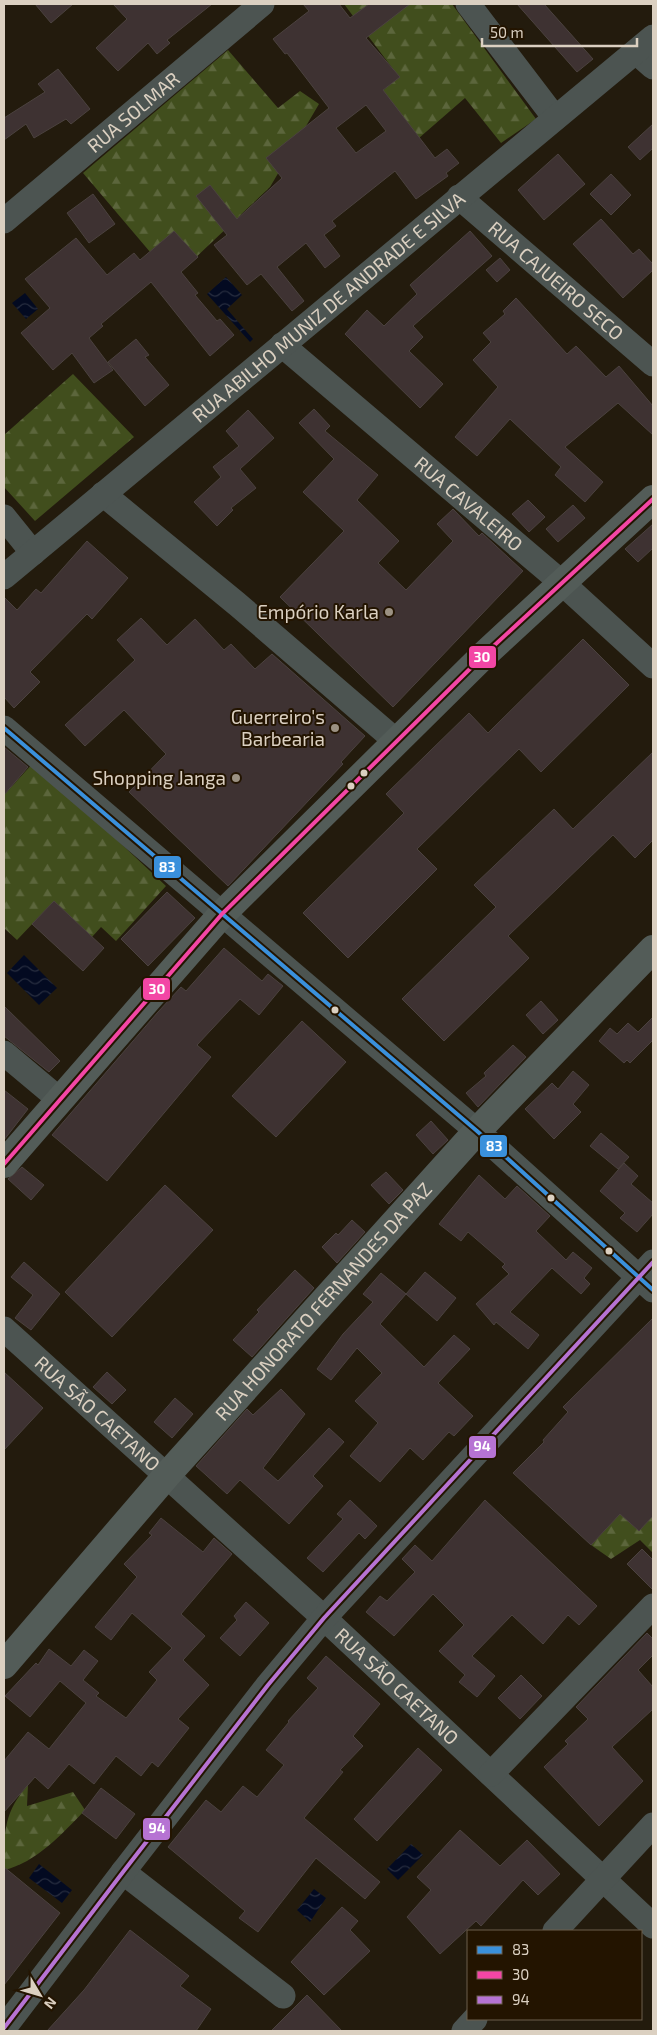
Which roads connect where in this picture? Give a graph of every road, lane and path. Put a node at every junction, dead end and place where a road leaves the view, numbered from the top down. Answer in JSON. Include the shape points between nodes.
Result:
{"nodes":[{"id":1,"x":262,"y":4,"type":"edge"},
{"id":2,"x":468,"y":4,"type":"edge"},
{"id":3,"x":647,"y":52,"type":"edge"},
{"id":4,"x":555,"y":118,"type":"junction"},
{"id":5,"x":459,"y":197,"type":"junction"},
{"id":6,"x":4,"y":221,"type":"edge"},
{"id":7,"x":282,"y":345,"type":"junction"},
{"id":8,"x":653,"y":364,"type":"edge"},
{"id":9,"x":103,"y":494,"type":"junction"},
{"id":10,"x":653,"y":499,"type":"edge"},
{"id":11,"x":4,"y":517,"type":"edge"},
{"id":12,"x":33,"y":553,"type":"junction"},
{"id":13,"x":4,"y":577,"type":"edge"},
{"id":14,"x":561,"y":582,"type":"junction"},
{"id":15,"x":653,"y":666,"type":"edge"},
{"id":16,"x":4,"y":728,"type":"edge"},
{"id":17,"x":396,"y":741,"type":"junction"},
{"id":18,"x":222,"y":914,"type":"junction"},
{"id":19,"x":653,"y":948,"type":"edge"},
{"id":20,"x":4,"y":1053,"type":"edge"},
{"id":21,"x":60,"y":1100,"type":"junction"},
{"id":22,"x":477,"y":1131,"type":"junction"},
{"id":23,"x":4,"y":1164,"type":"edge"},
{"id":24,"x":648,"y":1276,"type":"edge"},
{"id":25,"x":4,"y":1329,"type":"edge"},
{"id":26,"x":167,"y":1475,"type":"junction"},
{"id":27,"x":653,"y":1606,"type":"edge"},
{"id":28,"x":324,"y":1618,"type":"junction"},
{"id":29,"x":4,"y":1665,"type":"edge"},
{"id":30,"x":491,"y":1774,"type":"junction"},
{"id":31,"x":653,"y":1825,"type":"edge"},
{"id":32,"x":122,"y":1872,"type":"junction"},
{"id":33,"x":603,"y":1878,"type":"junction"},
{"id":34,"x":653,"y":1926,"type":"edge"},
{"id":35,"x":556,"y":1930,"type":"edge"},
{"id":36,"x":283,"y":1996,"type":"dead end"},
{"id":37,"x":474,"y":2020,"type":"edge"},
{"id":38,"x":4,"y":2028,"type":"edge"},
{"id":39,"x":464,"y":2031,"type":"edge"}],
"edges":[{"from":1,"to":6,"type":"street","name":"RUA SOLMAR"},
{"from":2,"to":4,"type":"street"},
{"from":3,"to":4,"type":"street","name":"RUA ABILHO MUNIZ DE ANDRADE E SILVA"},
{"from":4,"to":5,"type":"street","name":"RUA ABILHO MUNIZ DE ANDRADE E SILVA"},
{"from":5,"to":7,"type":"street","name":"RUA ABILHO MUNIZ DE ANDRADE E SILVA"},
{"from":5,"to":8,"type":"street","name":"RUA CAJUEIRO SECO"},
{"from":7,"to":9,"type":"street","name":"RUA ABILHO MUNIZ DE ANDRADE E SILVA"},
{"from":7,"to":14,"type":"street","name":"RUA CAVALEIRO"},
{"from":9,"to":12,"type":"street","name":"RUA ABILHO MUNIZ DE ANDRADE E SILVA"},
{"from":9,"to":17,"type":"street"},
{"from":10,"to":14,"type":"main road"},
{"from":11,"to":12,"type":"street"},
{"from":12,"to":13,"type":"street","name":"RUA ABILHO MUNIZ DE ANDRADE E SILVA"},
{"from":14,"to":15,"type":"street","name":"RUA CAVALEIRO"},
{"from":14,"to":17,"type":"main road"},
{"from":16,"to":18,"type":"street"},
{"from":17,"to":18,"type":"main road"},
{"from":18,"to":21,"type":"main road"},
{"from":18,"to":22,"type":"street"},
{"from":19,"to":22,"type":"main road","name":"RUA HONORATO FERNANDES DA PAZ"},
{"from":20,"to":21,"type":"street"},
{"from":21,"to":23,"type":"main road"},
{"from":22,"to":24,"type":"street"},
{"from":22,"to":26,"type":"main road","name":"RUA HONORATO FERNANDES DA PAZ"},
{"from":24,"to":28,"type":"street"},
{"from":25,"to":26,"type":"street","name":"RUA SÃO CAETANO"},
{"from":26,"to":28,"type":"street","name":"RUA SÃO CAETANO"},
{"from":26,"to":29,"type":"main road","name":"RUA HONORATO FERNANDES DA PAZ"},
{"from":27,"to":30,"type":"street"},
{"from":28,"to":30,"type":"street","name":"RUA SÃO CAETANO"},
{"from":28,"to":32,"type":"street"},
{"from":30,"to":33,"type":"street","name":"RUA SÃO CAETANO"},
{"from":31,"to":33,"type":"street"},
{"from":32,"to":36,"type":"street"},
{"from":32,"to":38,"type":"street"},
{"from":33,"to":34,"type":"street","name":"RUA SÃO CAETANO"},
{"from":33,"to":35,"type":"street"},
{"from":37,"to":39,"type":"street"}]}
